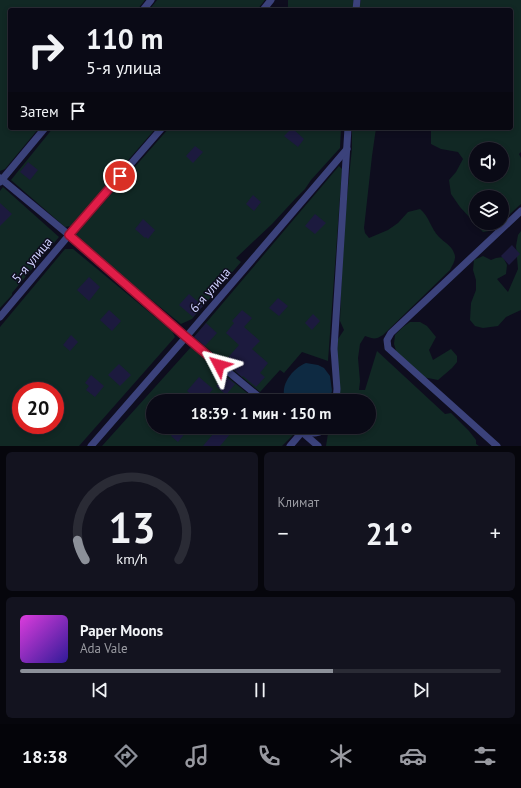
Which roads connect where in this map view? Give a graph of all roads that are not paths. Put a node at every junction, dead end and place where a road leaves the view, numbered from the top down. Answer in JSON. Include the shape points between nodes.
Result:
{"nodes":[{"id":1,"x":151,"y":0,"type":"edge"},
{"id":2,"x":271,"y":0,"type":"edge"},
{"id":3,"x":145,"y":8,"type":"edge"},
{"id":4,"x":265,"y":8,"type":"edge"},
{"id":5,"x":43,"y":130,"type":"edge"},
{"id":6,"x":160,"y":130,"type":"edge"},
{"id":7,"x":348,"y":130,"type":"edge"},
{"id":8,"x":347,"y":150,"type":"junction"},
{"id":9,"x":1,"y":180,"type":"edge"},
{"id":10,"x":521,"y":211,"type":"edge"},
{"id":11,"x":69,"y":235,"type":"junction"},
{"id":12,"x":0,"y":317,"type":"edge"},
{"id":13,"x":186,"y":337,"type":"junction"},
{"id":14,"x":255,"y":394,"type":"edge"},
{"id":15,"x":337,"y":394,"type":"edge"},
{"id":16,"x":300,"y":434,"type":"edge"},
{"id":17,"x":304,"y":434,"type":"edge"},
{"id":18,"x":91,"y":446,"type":"edge"},
{"id":19,"x":290,"y":446,"type":"edge"},
{"id":20,"x":318,"y":446,"type":"edge"},
{"id":21,"x":496,"y":446,"type":"edge"}],
"edges":[{"from":1,"to":3,"type":"lane"},
{"from":2,"to":4,"type":"lane"},
{"from":5,"to":9,"type":"lane"},
{"from":6,"to":11,"type":"lane","name":"5-я улица"},
{"from":7,"to":8,"type":"lane"},
{"from":8,"to":13,"type":"lane","name":"6-я улица"},
{"from":8,"to":15,"type":"lane","via":[[334,349]]},
{"from":9,"to":11,"type":"lane"},
{"from":10,"to":21,"type":"lane","via":[[391,333],[387,340],[388,348]]},
{"from":11,"to":12,"type":"lane","name":"5-я улица"},
{"from":11,"to":13,"type":"lane"},
{"from":13,"to":14,"type":"lane"},
{"from":13,"to":18,"type":"lane","name":"6-я улица"},
{"from":16,"to":19,"type":"lane"},
{"from":17,"to":20,"type":"lane"}]}
